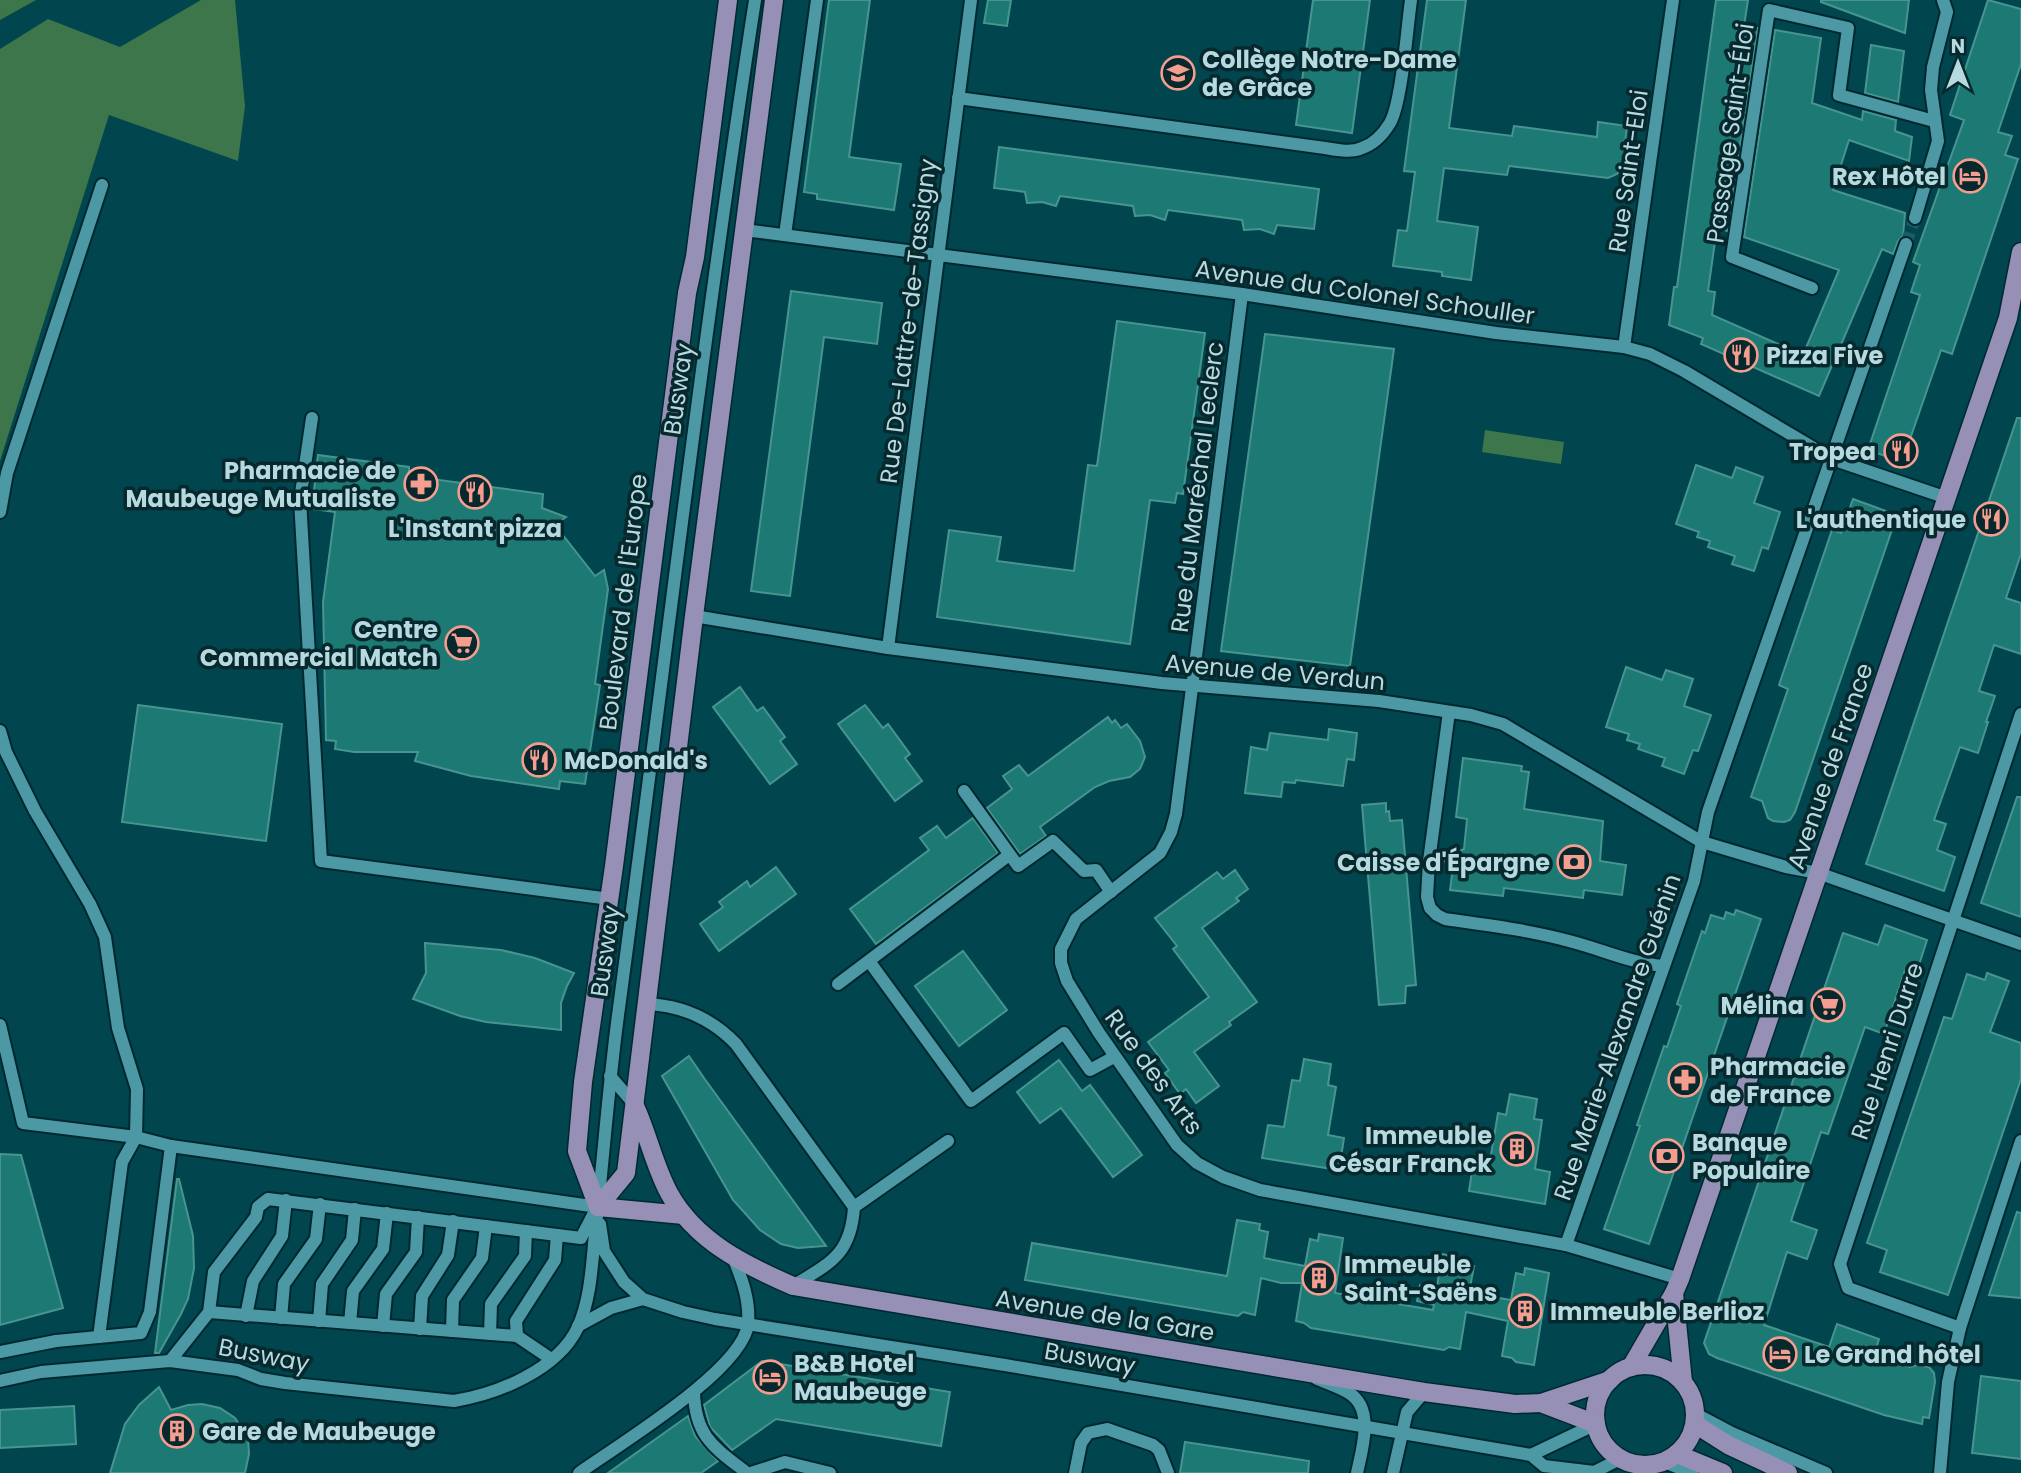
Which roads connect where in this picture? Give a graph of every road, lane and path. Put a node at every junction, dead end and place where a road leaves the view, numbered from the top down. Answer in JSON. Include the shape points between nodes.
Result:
{"nodes":[{"id":1,"x":729,"y":0,"type":"edge"},
{"id":2,"x":755,"y":0,"type":"edge"},
{"id":3,"x":774,"y":0,"type":"edge"},
{"id":4,"x":817,"y":0,"type":"edge"},
{"id":5,"x":971,"y":0,"type":"edge"},
{"id":6,"x":1411,"y":0,"type":"edge"},
{"id":7,"x":1673,"y":0,"type":"edge"},
{"id":8,"x":1943,"y":0,"type":"edge"},
{"id":9,"x":958,"y":98,"type":"junction"},
{"id":10,"x":1934,"y":121,"type":"junction"},
{"id":11,"x":102,"y":186,"type":"dead end"},
{"id":12,"x":1915,"y":218,"type":"tunnel mouth"},
{"id":13,"x":744,"y":230,"type":"junction"},
{"id":14,"x":785,"y":235,"type":"junction"},
{"id":15,"x":1906,"y":244,"type":"tunnel mouth"},
{"id":16,"x":2021,"y":251,"type":"edge"},
{"id":17,"x":937,"y":256,"type":"junction"},
{"id":18,"x":1812,"y":288,"type":"dead end"},
{"id":19,"x":1242,"y":295,"type":"junction"},
{"id":20,"x":2015,"y":320,"type":"edge"},
{"id":21,"x":1624,"y":347,"type":"junction"},
{"id":22,"x":312,"y":418,"type":"dead end"},
{"id":23,"x":1832,"y":459,"type":"junction"},
{"id":24,"x":1947,"y":498,"type":"junction"},
{"id":25,"x":0,"y":512,"type":"edge"},
{"id":26,"x":694,"y":616,"type":"junction"},
{"id":27,"x":888,"y":648,"type":"junction"},
{"id":28,"x":1193,"y":684,"type":"junction"},
{"id":29,"x":1449,"y":712,"type":"junction"},
{"id":30,"x":2021,"y":714,"type":"edge"},
{"id":31,"x":0,"y":731,"type":"edge"},
{"id":32,"x":964,"y":791,"type":"dead end"},
{"id":33,"x":1702,"y":842,"type":"junction"},
{"id":34,"x":1009,"y":855,"type":"junction"},
{"id":35,"x":1818,"y":873,"type":"junction"},
{"id":36,"x":1111,"y":892,"type":"junction"},
{"id":37,"x":610,"y":899,"type":"junction"},
{"id":38,"x":1952,"y":920,"type":"junction"},
{"id":39,"x":2021,"y":944,"type":"edge"},
{"id":40,"x":869,"y":961,"type":"junction"},
{"id":41,"x":1663,"y":966,"type":"junction"},
{"id":42,"x":838,"y":984,"type":"dead end"},
{"id":43,"x":645,"y":1004,"type":"junction"},
{"id":44,"x":0,"y":1025,"type":"edge"},
{"id":45,"x":1114,"y":1057,"type":"junction"},
{"id":46,"x":610,"y":1076,"type":"junction"},
{"id":47,"x":638,"y":1113,"type":"junction"},
{"id":48,"x":136,"y":1136,"type":"junction"},
{"id":49,"x":2021,"y":1140,"type":"edge"},
{"id":50,"x":948,"y":1141,"type":"dead end"},
{"id":51,"x":171,"y":1146,"type":"junction"},
{"id":52,"x":286,"y":1200,"type":"junction"},
{"id":53,"x":320,"y":1204,"type":"junction"},
{"id":54,"x":598,"y":1207,"type":"junction"},
{"id":55,"x":854,"y":1207,"type":"junction"},
{"id":56,"x":355,"y":1209,"type":"junction"},
{"id":57,"x":387,"y":1213,"type":"junction"},
{"id":58,"x":684,"y":1215,"type":"junction"},
{"id":59,"x":418,"y":1217,"type":"junction"},
{"id":60,"x":453,"y":1222,"type":"junction"},
{"id":61,"x":486,"y":1226,"type":"junction"},
{"id":62,"x":526,"y":1231,"type":"junction"},
{"id":63,"x":557,"y":1235,"type":"junction"},
{"id":64,"x":1566,"y":1245,"type":"junction"},
{"id":65,"x":733,"y":1257,"type":"junction"},
{"id":66,"x":793,"y":1286,"type":"junction"},
{"id":67,"x":1677,"y":1286,"type":"junction"},
{"id":68,"x":643,"y":1299,"type":"junction"},
{"id":69,"x":209,"y":1312,"type":"junction"},
{"id":70,"x":246,"y":1316,"type":"junction"},
{"id":71,"x":281,"y":1318,"type":"junction"},
{"id":72,"x":319,"y":1321,"type":"junction"},
{"id":73,"x":350,"y":1323,"type":"junction"},
{"id":74,"x":748,"y":1325,"type":"junction"},
{"id":75,"x":383,"y":1326,"type":"junction"},
{"id":76,"x":578,"y":1326,"type":"junction"},
{"id":77,"x":1960,"y":1328,"type":"junction"},
{"id":78,"x":419,"y":1329,"type":"junction"},
{"id":79,"x":452,"y":1331,"type":"junction"},
{"id":80,"x":490,"y":1334,"type":"junction"},
{"id":81,"x":517,"y":1336,"type":"junction"},
{"id":82,"x":99,"y":1337,"type":"junction"},
{"id":83,"x":0,"y":1352,"type":"edge"},
{"id":84,"x":551,"y":1359,"type":"junction"},
{"id":85,"x":170,"y":1361,"type":"junction"},
{"id":86,"x":1631,"y":1367,"type":"junction"},
{"id":87,"x":1301,"y":1371,"type":"junction"},
{"id":88,"x":1610,"y":1380,"type":"junction"},
{"id":89,"x":0,"y":1381,"type":"edge"},
{"id":90,"x":1683,"y":1382,"type":"junction"},
{"id":91,"x":694,"y":1392,"type":"junction"},
{"id":92,"x":1424,"y":1392,"type":"junction"},
{"id":93,"x":1541,"y":1404,"type":"junction"},
{"id":94,"x":1695,"y":1419,"type":"junction"},
{"id":95,"x":1596,"y":1424,"type":"junction"},
{"id":96,"x":1365,"y":1427,"type":"junction"},
{"id":97,"x":1402,"y":1434,"type":"junction"},
{"id":98,"x":1531,"y":1455,"type":"junction"},
{"id":99,"x":1671,"y":1458,"type":"junction"},
{"id":100,"x":1620,"y":1459,"type":"junction"},
{"id":101,"x":1939,"y":1468,"type":"edge"},
{"id":102,"x":1643,"y":1469,"type":"edge"},
{"id":103,"x":579,"y":1473,"type":"edge"},
{"id":104,"x":749,"y":1473,"type":"edge"},
{"id":105,"x":830,"y":1473,"type":"edge"},
{"id":106,"x":1075,"y":1473,"type":"edge"},
{"id":107,"x":1168,"y":1473,"type":"edge"},
{"id":108,"x":1357,"y":1473,"type":"edge"},
{"id":109,"x":1393,"y":1473,"type":"edge"},
{"id":110,"x":1692,"y":1473,"type":"edge"},
{"id":111,"x":1723,"y":1473,"type":"edge"},
{"id":112,"x":1788,"y":1473,"type":"edge"},
{"id":113,"x":1826,"y":1473,"type":"edge"}],
"edges":[{"from":1,"to":37,"type":"main road","name":"Boulevard de l'Europe"},
{"from":2,"to":46,"type":"street","name":"Busway","via":[[689,457]]},
{"from":3,"to":13,"type":"main road"},
{"from":4,"to":14,"type":"street"},
{"from":5,"to":9,"type":"street","name":"Rue De-Lattre-de-Tassigny"},
{"from":6,"to":9,"type":"street","via":[[1391,121],[1363,148],[1349,151]]},
{"from":7,"to":21,"type":"street","name":"Rue Saint-Eloi"},
{"from":8,"to":10,"type":"street","via":[[1947,12],[1931,90]]},
{"from":9,"to":17,"type":"street","name":"Rue De-Lattre-de-Tassigny"},
{"from":10,"to":12,"type":"street","via":[[1938,141]]},
{"from":10,"to":18,"type":"street","name":"Passage Saint-Éloi","via":[[1839,95],[1848,28],[1769,10],[1732,257]]},
{"from":11,"to":25,"type":"street","via":[[7,472]]},
{"from":13,"to":14,"type":"street","name":"Avenue du Colonel Schouller"},
{"from":13,"to":26,"type":"main road"},
{"from":14,"to":17,"type":"street","name":"Avenue du Colonel Schouller"},
{"from":15,"to":23,"type":"street","name":"Rue Marie-Alexandre Guénin"},
{"from":16,"to":20,"type":"main road","name":"Avenue de France"},
{"from":17,"to":19,"type":"street","name":"Avenue du Colonel Schouller"},
{"from":17,"to":27,"type":"street","name":"Rue De-Lattre-de-Tassigny"},
{"from":19,"to":21,"type":"street","name":"Avenue du Colonel Schouller"},
{"from":19,"to":28,"type":"street","name":"Rue du Maréchal Leclerc"},
{"from":20,"to":24,"type":"main road","name":"Avenue de France"},
{"from":21,"to":23,"type":"street","name":"Avenue du Colonel Schouller","via":[[1684,371]]},
{"from":22,"to":37,"type":"street","via":[[300,500],[321,861]]},
{"from":23,"to":24,"type":"street","name":"Avenue du Colonel Schouller"},
{"from":23,"to":33,"type":"street","name":"Rue Marie-Alexandre Guénin","via":[[1708,812]]},
{"from":24,"to":35,"type":"main road","name":"Avenue de France"},
{"from":26,"to":27,"type":"street","name":"Avenue de Verdun"},
{"from":26,"to":43,"type":"main road"},
{"from":27,"to":28,"type":"street","name":"Avenue de Verdun"},
{"from":28,"to":29,"type":"street","name":"Avenue de Verdun"},
{"from":28,"to":36,"type":"street","name":"Rue des Arts","via":[[1171,832],[1160,853]]},
{"from":29,"to":33,"type":"street","name":"Avenue de Verdun","via":[[1503,724]]},
{"from":29,"to":41,"type":"street","via":[[1429,861],[1430,908],[1445,919],[1544,935],[1639,964]]},
{"from":30,"to":38,"type":"street","name":"Rue Henri Durre"},
{"from":31,"to":48,"type":"street","via":[[35,811],[105,937],[118,1028],[137,1089]]},
{"from":32,"to":34,"type":"street"},
{"from":33,"to":35,"type":"street","name":"Avenue de Verdun"},
{"from":33,"to":41,"type":"street","name":"Rue Marie-Alexandre Guénin","via":[[1694,881]]},
{"from":34,"to":36,"type":"street","via":[[1018,866],[1053,841],[1084,871],[1096,870]]},
{"from":34,"to":40,"type":"street"},
{"from":35,"to":38,"type":"street","name":"Avenue de Verdun"},
{"from":35,"to":67,"type":"main road","name":"Avenue de France"},
{"from":36,"to":45,"type":"street","name":"Rue des Arts","via":[[1076,919],[1061,949],[1061,963],[1067,981]]},
{"from":37,"to":54,"type":"main road","name":"Boulevard de l'Europe","via":[[577,1151]]},
{"from":38,"to":39,"type":"street","name":"Avenue de Verdun"},
{"from":38,"to":77,"type":"street","name":"Rue Henri Durre","via":[[1840,1264],[1848,1288]]},
{"from":40,"to":42,"type":"street"},
{"from":40,"to":45,"type":"street","via":[[971,1101],[1064,1033],[1090,1070]]},
{"from":41,"to":64,"type":"street","name":"Rue Marie-Alexandre Guénin"},
{"from":43,"to":47,"type":"main road","via":[[637,1066]]},
{"from":43,"to":55,"type":"street","via":[[667,1005],[721,1028]]},
{"from":44,"to":48,"type":"street","via":[[23,1122]]},
{"from":45,"to":64,"type":"street","name":"Rue des Arts","via":[[1177,1145],[1223,1177],[1260,1190]]},
{"from":46,"to":47,"type":"street"},
{"from":46,"to":54,"type":"street","name":"Busway"},
{"from":47,"to":54,"type":"main road","via":[[626,1173]]},
{"from":47,"to":58,"type":"main road","name":"Avenue de la Gare","via":[[669,1194]]},
{"from":48,"to":51,"type":"street"},
{"from":48,"to":82,"type":"street","via":[[122,1162]]},
{"from":49,"to":77,"type":"street"},
{"from":50,"to":55,"type":"street"},
{"from":51,"to":54,"type":"street"},
{"from":51,"to":82,"type":"street","via":[[150,1312],[141,1333]]},
{"from":52,"to":53,"type":"street"},
{"from":52,"to":69,"type":"street","via":[[268,1199],[258,1207],[256,1217],[214,1272]]},
{"from":52,"to":70,"type":"street","via":[[282,1236],[253,1280]]},
{"from":53,"to":56,"type":"street"},
{"from":53,"to":71,"type":"street","via":[[316,1239],[284,1284]]},
{"from":54,"to":58,"type":"main road"},
{"from":54,"to":63,"type":"street","via":[[581,1238]]},
{"from":54,"to":68,"type":"street","name":"Busway","via":[[604,1251],[624,1282]]},
{"from":54,"to":76,"type":"street","name":"Busway","via":[[590,1280]]},
{"from":55,"to":66,"type":"street","via":[[850,1238],[838,1256]]},
{"from":56,"to":57,"type":"street"},
{"from":56,"to":72,"type":"street","via":[[352,1240],[323,1284]]},
{"from":57,"to":59,"type":"street"},
{"from":57,"to":73,"type":"street","via":[[383,1249],[353,1291]]},
{"from":58,"to":65,"type":"main road","name":"Avenue de la Gare"},
{"from":59,"to":60,"type":"street"},
{"from":59,"to":75,"type":"street","via":[[416,1252],[386,1294]]},
{"from":60,"to":61,"type":"street"},
{"from":60,"to":78,"type":"street","via":[[448,1255],[422,1296]]},
{"from":61,"to":62,"type":"street"},
{"from":61,"to":79,"type":"street","via":[[482,1258],[453,1300]]},
{"from":62,"to":63,"type":"street"},
{"from":62,"to":80,"type":"street","via":[[525,1256],[491,1304]]},
{"from":63,"to":81,"type":"street","via":[[555,1260],[516,1321]]},
{"from":64,"to":67,"type":"street","name":"Rue des Arts"},
{"from":65,"to":66,"type":"main road","name":"Avenue de la Gare"},
{"from":65,"to":74,"type":"street","via":[[747,1296]]},
{"from":66,"to":87,"type":"main road","name":"Avenue de la Gare"},
{"from":67,"to":86,"type":"main road"},
{"from":67,"to":90,"type":"main road"},
{"from":68,"to":74,"type":"street","name":"Busway"},
{"from":68,"to":76,"type":"street","name":"Busway","via":[[611,1308]]},
{"from":69,"to":70,"type":"street"},
{"from":69,"to":85,"type":"street"},
{"from":70,"to":71,"type":"street"},
{"from":71,"to":72,"type":"street"},
{"from":72,"to":73,"type":"street"},
{"from":73,"to":75,"type":"street"},
{"from":74,"to":91,"type":"street","via":[[730,1359]]},
{"from":74,"to":96,"type":"street","name":"Busway"},
{"from":75,"to":78,"type":"street"},
{"from":76,"to":84,"type":"street","name":"Busway"},
{"from":77,"to":101,"type":"street","via":[[1948,1382]]},
{"from":78,"to":79,"type":"street"},
{"from":79,"to":80,"type":"street"},
{"from":80,"to":81,"type":"street"},
{"from":81,"to":84,"type":"street"},
{"from":82,"to":83,"type":"street"},
{"from":84,"to":85,"type":"street","name":"Busway","via":[[506,1387],[454,1401],[285,1383],[238,1370]]},
{"from":85,"to":89,"type":"street","name":"Busway","via":[[41,1372]]},
{"from":86,"to":88,"type":"main road"},
{"from":86,"to":90,"type":"main road","via":[[1659,1367]]},
{"from":87,"to":92,"type":"main road","name":"Avenue de la Gare"},
{"from":87,"to":96,"type":"street","via":[[1350,1393],[1359,1403]]},
{"from":88,"to":93,"type":"main road","name":"Avenue de la Gare"},
{"from":88,"to":95,"type":"main road","via":[[1598,1400]]},
{"from":90,"to":94,"type":"main road","via":[[1690,1392]]},
{"from":91,"to":103,"type":"street"},
{"from":91,"to":104,"type":"street","via":[[695,1411],[711,1445]]},
{"from":92,"to":93,"type":"main road","name":"Avenue de la Gare"},
{"from":92,"to":97,"type":"street","via":[[1407,1412]]},
{"from":93,"to":95,"type":"main road","name":"Avenue de la Gare"},
{"from":94,"to":99,"type":"main road","via":[[1685,1446]]},
{"from":94,"to":112,"type":"main road","via":[[1728,1445]]},
{"from":94,"to":113,"type":"street"},
{"from":95,"to":98,"type":"street"},
{"from":95,"to":100,"type":"main road","via":[[1604,1444]]},
{"from":96,"to":97,"type":"street","name":"Busway"},
{"from":96,"to":108,"type":"street"},
{"from":97,"to":98,"type":"street","name":"Busway"},
{"from":97,"to":109,"type":"street"},
{"from":98,"to":100,"type":"street","name":"Busway","via":[[1544,1466],[1594,1472]]},
{"from":99,"to":102,"type":"main road"},
{"from":99,"to":110,"type":"street"},
{"from":99,"to":111,"type":"main road"},
{"from":100,"to":102,"type":"main road"},
{"from":104,"to":105,"type":"street","via":[[785,1462]]},
{"from":106,"to":107,"type":"street","via":[[1081,1443],[1088,1433],[1107,1429],[1153,1445]]}]}
